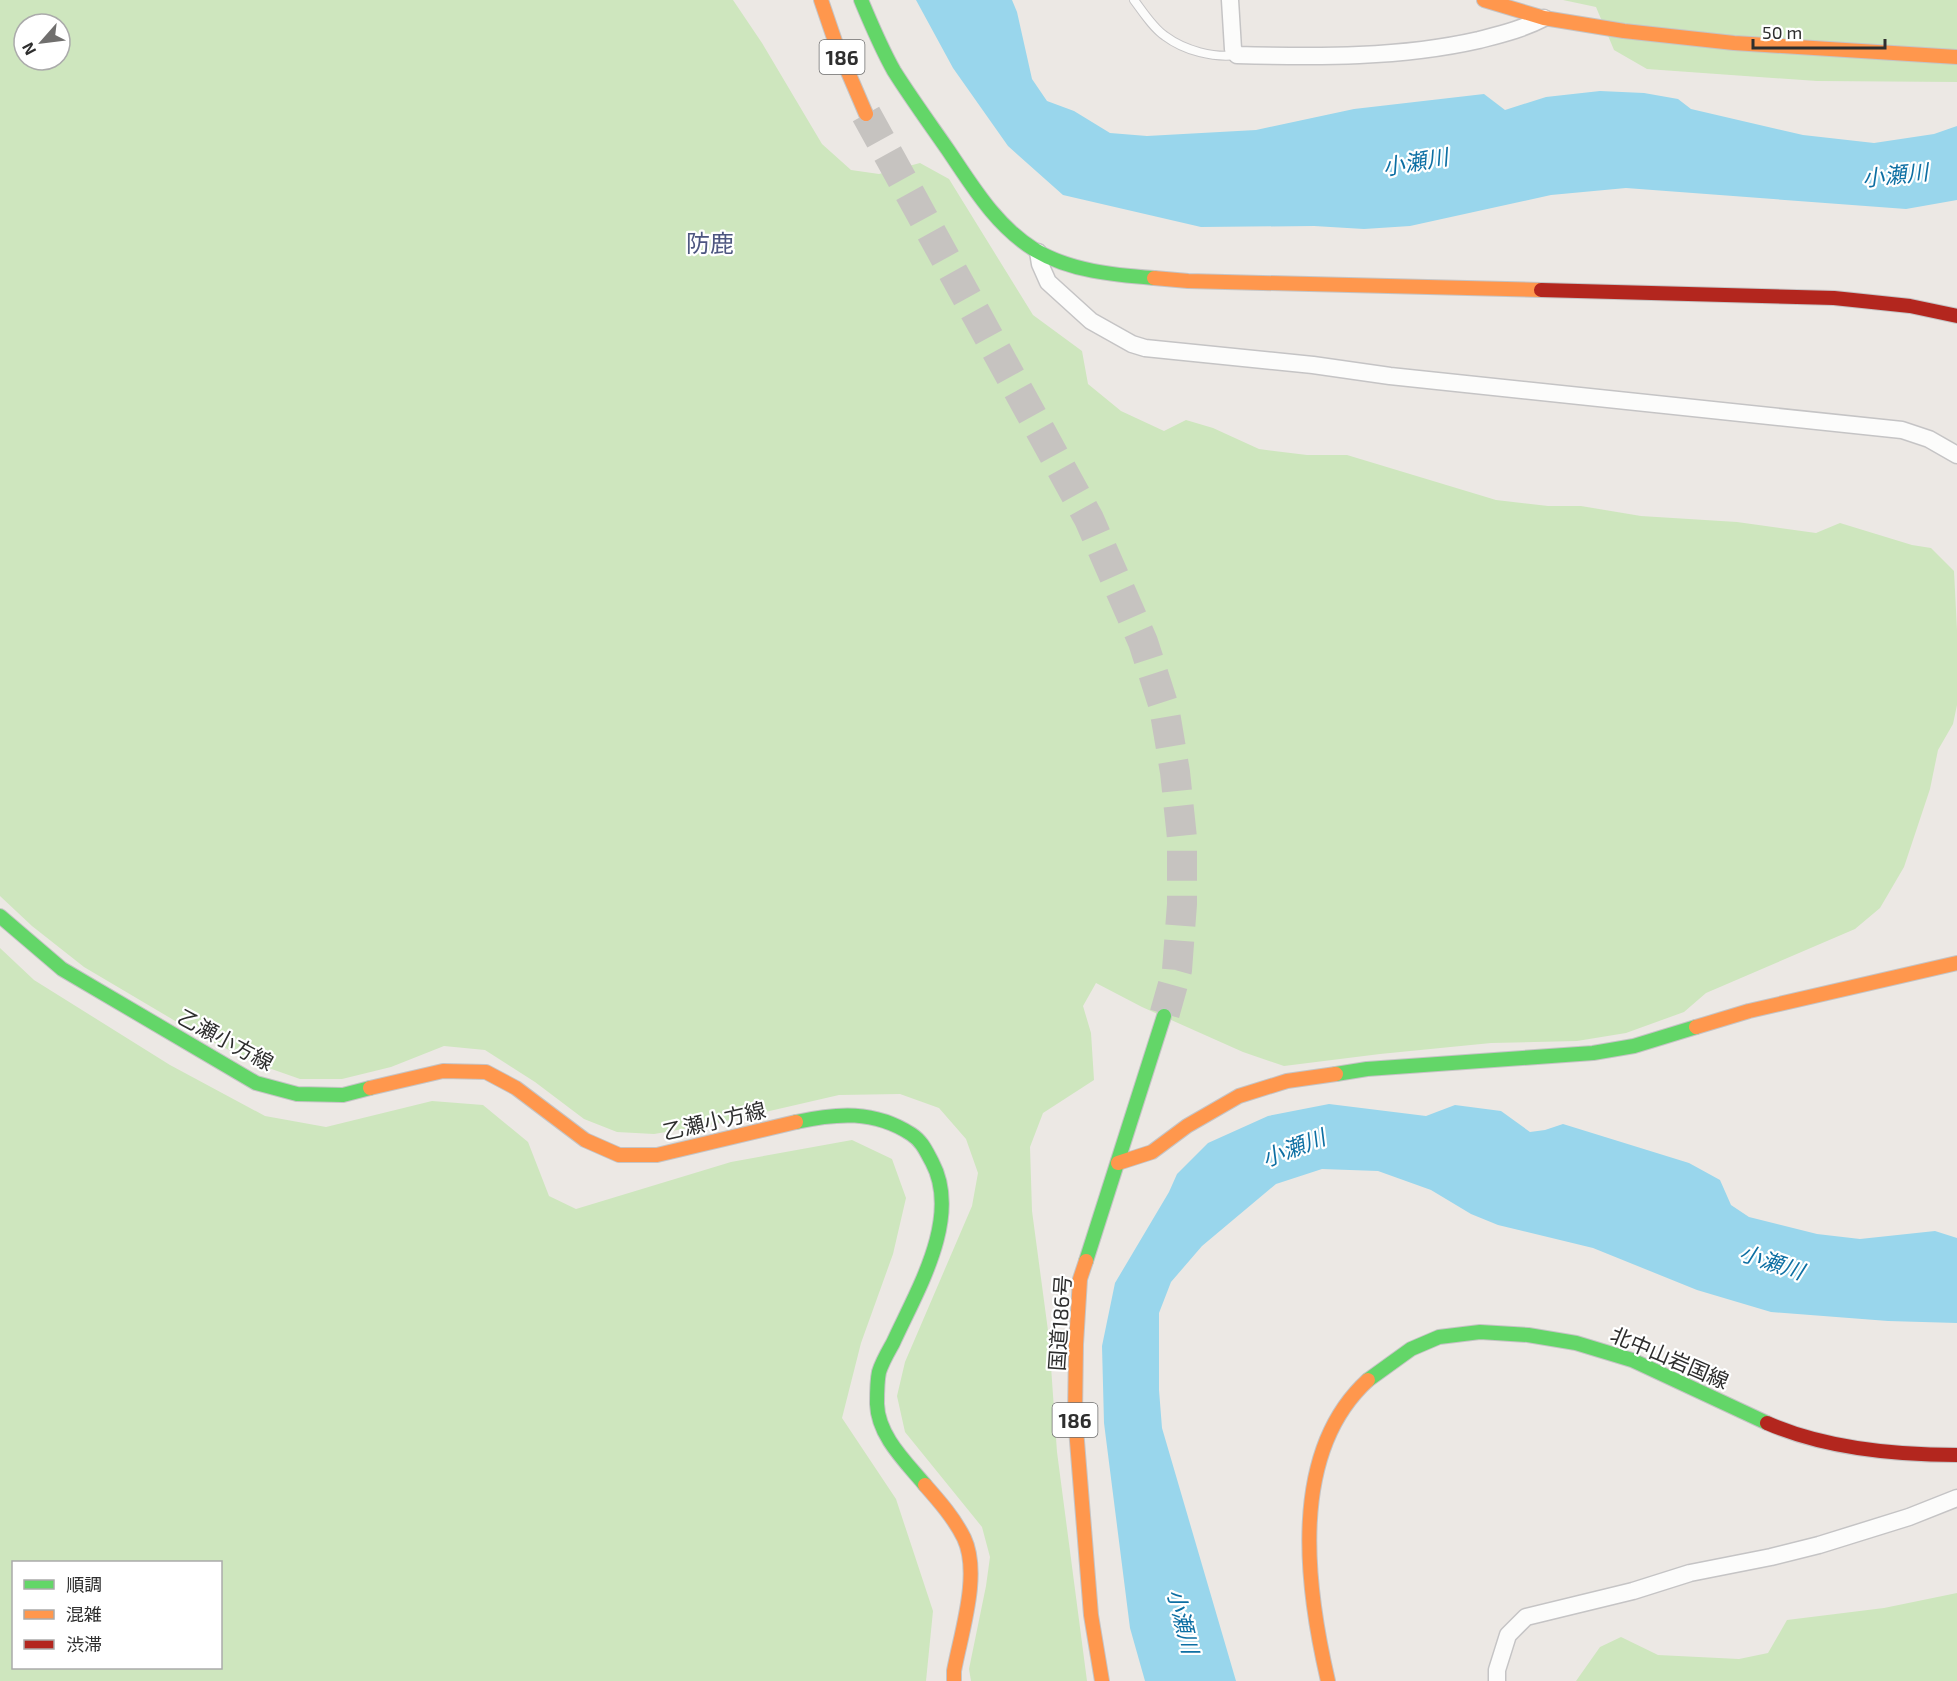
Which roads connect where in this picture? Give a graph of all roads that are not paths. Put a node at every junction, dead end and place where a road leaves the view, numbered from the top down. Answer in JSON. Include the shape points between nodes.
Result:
{"nodes":[{"id":1,"x":821,"y":0,"type":"edge"},
{"id":2,"x":861,"y":0,"type":"edge"},
{"id":3,"x":1134,"y":0,"type":"edge"},
{"id":4,"x":1230,"y":0,"type":"edge"},
{"id":5,"x":1484,"y":0,"type":"edge"},
{"id":6,"x":1544,"y":18,"type":"junction"},
{"id":7,"x":1238,"y":55,"type":"junction"},
{"id":8,"x":1957,"y":57,"type":"edge"},
{"id":9,"x":866,"y":114,"type":"tunnel mouth"},
{"id":10,"x":1038,"y":252,"type":"junction"},
{"id":11,"x":1957,"y":316,"type":"edge"},
{"id":12,"x":1957,"y":455,"type":"edge"},
{"id":13,"x":0,"y":916,"type":"edge"},
{"id":14,"x":1957,"y":963,"type":"edge"},
{"id":15,"x":1164,"y":1016,"type":"tunnel mouth"},
{"id":16,"x":1118,"y":1163,"type":"junction"},
{"id":17,"x":1957,"y":1455,"type":"edge"},
{"id":18,"x":1957,"y":1498,"type":"edge"},
{"id":19,"x":954,"y":1681,"type":"edge"},
{"id":20,"x":1102,"y":1681,"type":"edge"},
{"id":21,"x":1328,"y":1681,"type":"edge"},
{"id":22,"x":1497,"y":1681,"type":"edge"}],
"edges":[{"from":1,"to":9,"type":"main road","number":"186"},
{"from":2,"to":10,"type":"main road","via":[[887,58],[995,217]]},
{"from":3,"to":7,"type":"lane","via":[[1165,36],[1196,51]]},
{"from":4,"to":7,"type":"street","via":[[1233,49]]},
{"from":5,"to":6,"type":"main road"},
{"from":6,"to":7,"type":"street","via":[[1514,31],[1412,51],[1355,56]]},
{"from":6,"to":8,"type":"main road","via":[[1734,43]]},
{"from":10,"to":11,"type":"main road","via":[[1072,265],[1113,273],[1188,281],[1834,298],[1910,306]]},
{"from":10,"to":12,"type":"street","via":[[1048,282],[1091,321],[1145,348],[1902,430]]},
{"from":13,"to":19,"type":"main road","name":"乙瀬小方線","via":[[62,969],[256,1083],[297,1094],[343,1095],[443,1071],[486,1072],[516,1088],[585,1140],[619,1155],[657,1155],[827,1115],[867,1116],[894,1123],[919,1140],[942,1190],[942,1220],[927,1268],[879,1373],[877,1406],[885,1434],[951,1515],[965,1540],[971,1567]]},
{"from":14,"to":16,"type":"main road","via":[[1738,1013],[1635,1046],[1593,1053],[1366,1069],[1287,1081],[1239,1096],[1152,1152]]},
{"from":15,"to":16,"type":"main road","name":"国道186号","number":"186"},
{"from":16,"to":20,"type":"main road","name":"国道186号","number":"186","via":[[1080,1279],[1076,1344],[1076,1428],[1091,1615]]},
{"from":17,"to":21,"type":"main road","name":"北中山岩国線","via":[[1873,1451],[1774,1426],[1617,1354],[1565,1341],[1492,1331],[1438,1337],[1406,1352],[1370,1377],[1346,1403],[1319,1464],[1308,1544],[1311,1597]]},
{"from":18,"to":22,"type":"street","via":[[1819,1545],[1690,1573],[1526,1617],[1508,1635]]}]}
